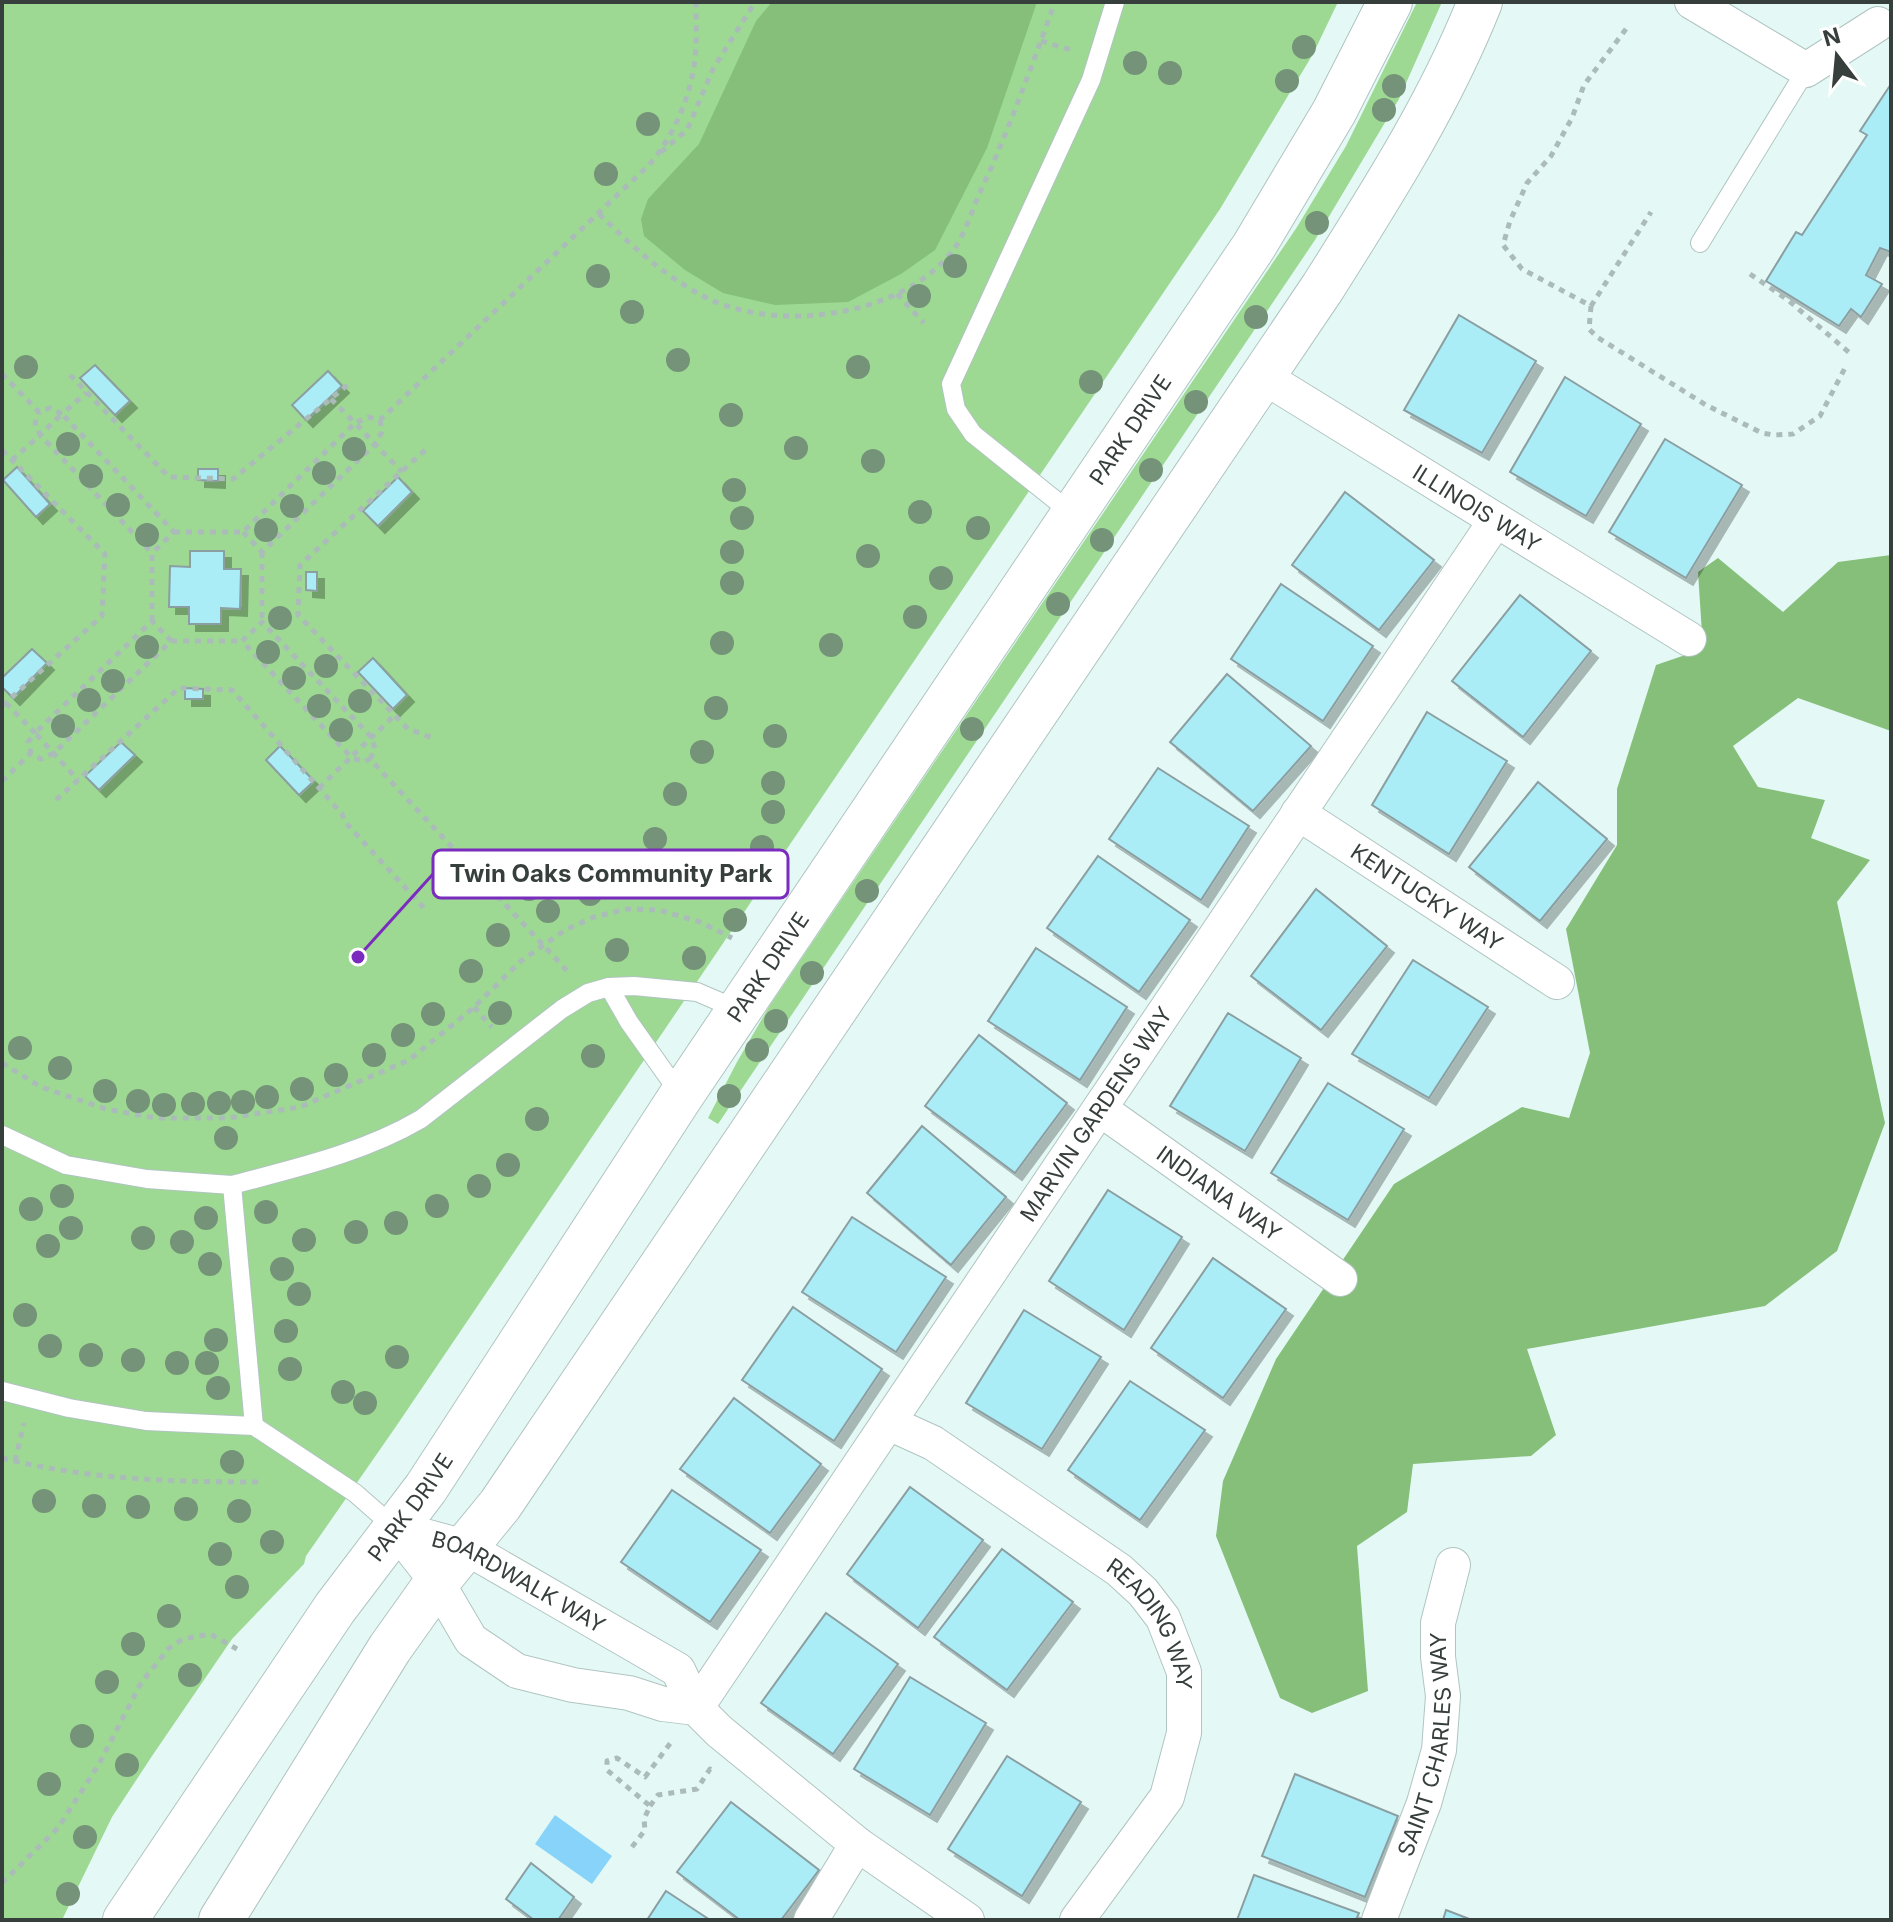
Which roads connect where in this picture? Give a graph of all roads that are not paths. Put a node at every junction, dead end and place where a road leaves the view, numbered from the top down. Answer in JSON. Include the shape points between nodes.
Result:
{"nodes":[{"id":1,"x":1115,"y":2,"type":"edge"},
{"id":2,"x":1390,"y":2,"type":"edge"},
{"id":3,"x":1480,"y":2,"type":"edge"},
{"id":4,"x":1692,"y":2,"type":"edge"},
{"id":5,"x":1882,"y":19,"type":"edge"},
{"id":6,"x":1806,"y":70,"type":"junction"},
{"id":7,"x":1700,"y":243,"type":"dead end"},
{"id":8,"x":1264,"y":377,"type":"junction"},
{"id":9,"x":1074,"y":515,"type":"junction"},
{"id":10,"x":1496,"y":520,"type":"junction"},
{"id":11,"x":1689,"y":639,"type":"dead end"},
{"id":12,"x":1298,"y":813,"type":"junction"},
{"id":13,"x":1557,"y":982,"type":"dead end"},
{"id":14,"x":609,"y":987,"type":"junction"},
{"id":15,"x":739,"y":1010,"type":"junction"},
{"id":16,"x":681,"y":1096,"type":"junction"},
{"id":17,"x":1100,"y":1109,"type":"junction"},
{"id":18,"x":2,"y":1135,"type":"edge"},
{"id":19,"x":232,"y":1185,"type":"junction"},
{"id":20,"x":1340,"y":1279,"type":"dead end"},
{"id":21,"x":2,"y":1391,"type":"edge"},
{"id":22,"x":889,"y":1423,"type":"junction"},
{"id":23,"x":254,"y":1426,"type":"junction"},
{"id":24,"x":395,"y":1528,"type":"junction"},
{"id":25,"x":465,"y":1547,"type":"junction"},
{"id":26,"x":1453,"y":1565,"type":"dead end"},
{"id":27,"x":437,"y":1582,"type":"junction"},
{"id":28,"x":696,"y":1708,"type":"junction"},
{"id":29,"x":857,"y":1844,"type":"junction"},
{"id":30,"x":125,"y":1920,"type":"edge"},
{"id":31,"x":221,"y":1920,"type":"edge"},
{"id":32,"x":811,"y":1920,"type":"edge"},
{"id":33,"x":967,"y":1920,"type":"edge"},
{"id":34,"x":1077,"y":1920,"type":"edge"},
{"id":35,"x":1379,"y":1920,"type":"edge"}],
"edges":[{"from":1,"to":9,"type":"lane","via":[[1091,80],[951,384],[956,409],[973,434]]},
{"from":2,"to":9,"type":"main road","name":"PARK DRIVE","via":[[1334,112],[1254,246]]},
{"from":3,"to":8,"type":"main road","via":[[1442,87],[1394,174]]},
{"from":4,"to":6,"type":"street"},
{"from":5,"to":6,"type":"street"},
{"from":6,"to":7,"type":"lane"},
{"from":8,"to":10,"type":"street","name":"ILLINOIS WAY"},
{"from":8,"to":25,"type":"main road","via":[[500,1505]]},
{"from":9,"to":15,"type":"main road","name":"PARK DRIVE"},
{"from":10,"to":11,"type":"street","name":"ILLINOIS WAY"},
{"from":10,"to":12,"type":"street","name":"MARVIN GARDENS WAY"},
{"from":12,"to":13,"type":"street","name":"KENTUCKY WAY"},
{"from":12,"to":17,"type":"street","name":"MARVIN GARDENS WAY"},
{"from":14,"to":15,"type":"lane","via":[[697,992]]},
{"from":14,"to":16,"type":"lane"},
{"from":14,"to":19,"type":"lane","via":[[562,1009],[399,1131]]},
{"from":15,"to":16,"type":"main road","name":"PARK DRIVE"},
{"from":16,"to":24,"type":"main road","name":"PARK DRIVE"},
{"from":17,"to":20,"type":"street","name":"INDIANA WAY"},
{"from":17,"to":22,"type":"street","name":"MARVIN GARDENS WAY"},
{"from":18,"to":19,"type":"lane","via":[[66,1165],[147,1179]]},
{"from":19,"to":23,"type":"lane"},
{"from":21,"to":23,"type":"lane","via":[[146,1421]]},
{"from":22,"to":28,"type":"street","name":"MARVIN GARDENS WAY"},
{"from":22,"to":34,"type":"street","name":"READING WAY","via":[[933,1443],[1119,1570],[1163,1618],[1179,1658],[1184,1672],[1184,1733],[1167,1797]]},
{"from":23,"to":24,"type":"lane","via":[[355,1493]]},
{"from":24,"to":25,"type":"street","name":"BOARDWALK WAY"},
{"from":24,"to":27,"type":"street","name":"BOARDWALK WAY"},
{"from":24,"to":30,"type":"main road","name":"PARK DRIVE","via":[[335,1608]]},
{"from":25,"to":27,"type":"main road"},
{"from":25,"to":28,"type":"street","name":"BOARDWALK WAY","via":[[678,1670]]},
{"from":26,"to":35,"type":"street","name":"SAINT CHARLES WAY","via":[[1438,1623],[1443,1696],[1439,1750]]},
{"from":27,"to":28,"type":"street","name":"BOARDWALK WAY","via":[[471,1640],[517,1671]]},
{"from":27,"to":31,"type":"main road","via":[[390,1648]]},
{"from":28,"to":29,"type":"street","name":"BOARDWALK WAY"},
{"from":29,"to":32,"type":"street"},
{"from":29,"to":33,"type":"street","name":"BOARDWALK WAY"}]}
